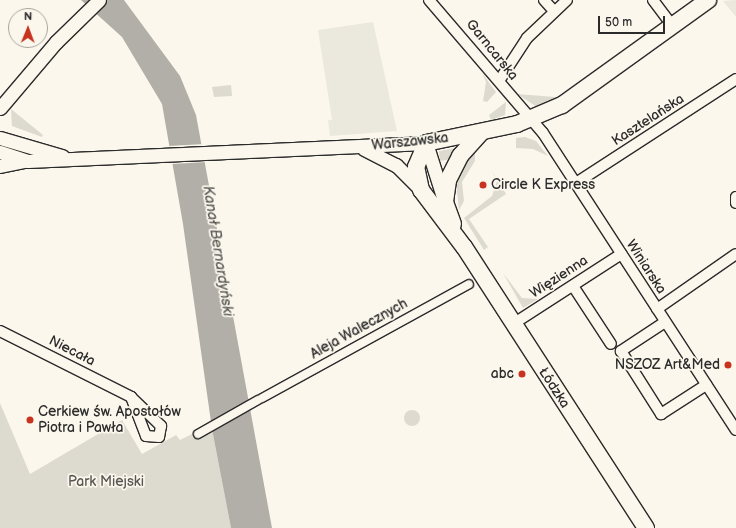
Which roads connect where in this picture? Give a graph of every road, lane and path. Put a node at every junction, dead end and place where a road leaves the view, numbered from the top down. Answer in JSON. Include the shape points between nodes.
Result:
{"nodes":[{"id":1,"x":99,"y":0,"type":"edge"},
{"id":2,"x":429,"y":0,"type":"edge"},
{"id":3,"x":544,"y":0,"type":"edge"},
{"id":4,"x":567,"y":0,"type":"edge"},
{"id":5,"x":653,"y":0,"type":"edge"},
{"id":6,"x":708,"y":0,"type":"edge"},
{"id":7,"x":554,"y":11,"type":"junction"},
{"id":8,"x":673,"y":27,"type":"junction"},
{"id":9,"x":736,"y":79,"type":"edge"},
{"id":10,"x":499,"y":81,"type":"junction"},
{"id":11,"x":0,"y":108,"type":"edge"},
{"id":12,"x":531,"y":120,"type":"junction"},
{"id":13,"x":481,"y":133,"type":"junction"},
{"id":14,"x":0,"y":138,"type":"edge"},
{"id":15,"x":426,"y":143,"type":"junction"},
{"id":16,"x":360,"y":148,"type":"junction"},
{"id":17,"x":0,"y":152,"type":"edge"},
{"id":18,"x":72,"y":159,"type":"junction"},
{"id":19,"x":28,"y":160,"type":"junction"},
{"id":20,"x":0,"y":166,"type":"edge"},
{"id":21,"x":576,"y":183,"type":"junction"},
{"id":22,"x":421,"y":190,"type":"junction"},
{"id":23,"x":736,"y":197,"type":"edge"},
{"id":24,"x":445,"y":202,"type":"junction"},
{"id":25,"x":736,"y":203,"type":"edge"},
{"id":26,"x":464,"y":247,"type":"junction"},
{"id":27,"x":621,"y":254,"type":"junction"},
{"id":28,"x":736,"y":254,"type":"edge"},
{"id":29,"x":469,"y":284,"type":"dead end"},
{"id":30,"x":572,"y":286,"type":"junction"},
{"id":31,"x":657,"y":309,"type":"junction"},
{"id":32,"x":665,"y":322,"type":"junction"},
{"id":33,"x":513,"y":324,"type":"junction"},
{"id":34,"x":0,"y":331,"type":"edge"},
{"id":35,"x":611,"y":344,"type":"dead end"},
{"id":36,"x":706,"y":384,"type":"junction"},
{"id":37,"x":131,"y":397,"type":"dead end"},
{"id":38,"x":736,"y":430,"type":"edge"},
{"id":39,"x":198,"y":434,"type":"dead end"},
{"id":40,"x":646,"y":528,"type":"edge"}],
"edges":[{"from":1,"to":11,"type":"street","via":[[77,21]]},
{"from":2,"to":10,"type":"street","name":"Garncarska"},
{"from":3,"to":7,"type":"street"},
{"from":4,"to":7,"type":"street"},
{"from":5,"to":8,"type":"street"},
{"from":6,"to":8,"type":"main road","name":"Warszawska"},
{"from":7,"to":10,"type":"street","via":[[527,38]]},
{"from":8,"to":12,"type":"main road","name":"Warszawska","via":[[572,98]]},
{"from":9,"to":21,"type":"street","name":"Kasztelańska"},
{"from":10,"to":12,"type":"street","name":"Garncarska"},
{"from":12,"to":13,"type":"main road","name":"Warszawska"},
{"from":12,"to":21,"type":"street","name":"Winiarska"},
{"from":13,"to":15,"type":"main road","name":"Warszawska"},
{"from":13,"to":24,"type":"main road","via":[[454,165]]},
{"from":14,"to":18,"type":"street","name":"Warszawska"},
{"from":15,"to":16,"type":"street","name":"Warszawska"},
{"from":15,"to":22,"type":"main road","via":[[416,167]]},
{"from":15,"to":24,"type":"street"},
{"from":16,"to":18,"type":"street","name":"Warszawska"},
{"from":16,"to":22,"type":"street","via":[[396,165]]},
{"from":17,"to":19,"type":"street","name":"Warszawska"},
{"from":18,"to":19,"type":"street","name":"Warszawska"},
{"from":19,"to":20,"type":"street"},
{"from":21,"to":27,"type":"street","name":"Winiarska"},
{"from":22,"to":26,"type":"main road","name":"Łódzka"},
{"from":23,"to":25,"type":"street"},
{"from":24,"to":26,"type":"main road","name":"Łódzka"},
{"from":26,"to":33,"type":"main road","name":"Łódzka"},
{"from":27,"to":30,"type":"street","name":"Więzienna"},
{"from":27,"to":31,"type":"street","name":"Winiarska"},
{"from":28,"to":31,"type":"street"},
{"from":29,"to":39,"type":"street","name":"Aleja Walecznych"},
{"from":30,"to":33,"type":"street","name":"Więzienna"},
{"from":30,"to":35,"type":"street"},
{"from":31,"to":32,"type":"street","name":"Winiarska"},
{"from":32,"to":36,"type":"street","name":"Winiarska"},
{"from":32,"to":36,"type":"street","via":[[621,351],[661,414]]},
{"from":33,"to":40,"type":"main road","name":"Łódzka"},
{"from":34,"to":37,"type":"street","name":"Niecała"},
{"from":36,"to":38,"type":"street","name":"Winiarska"}]}
